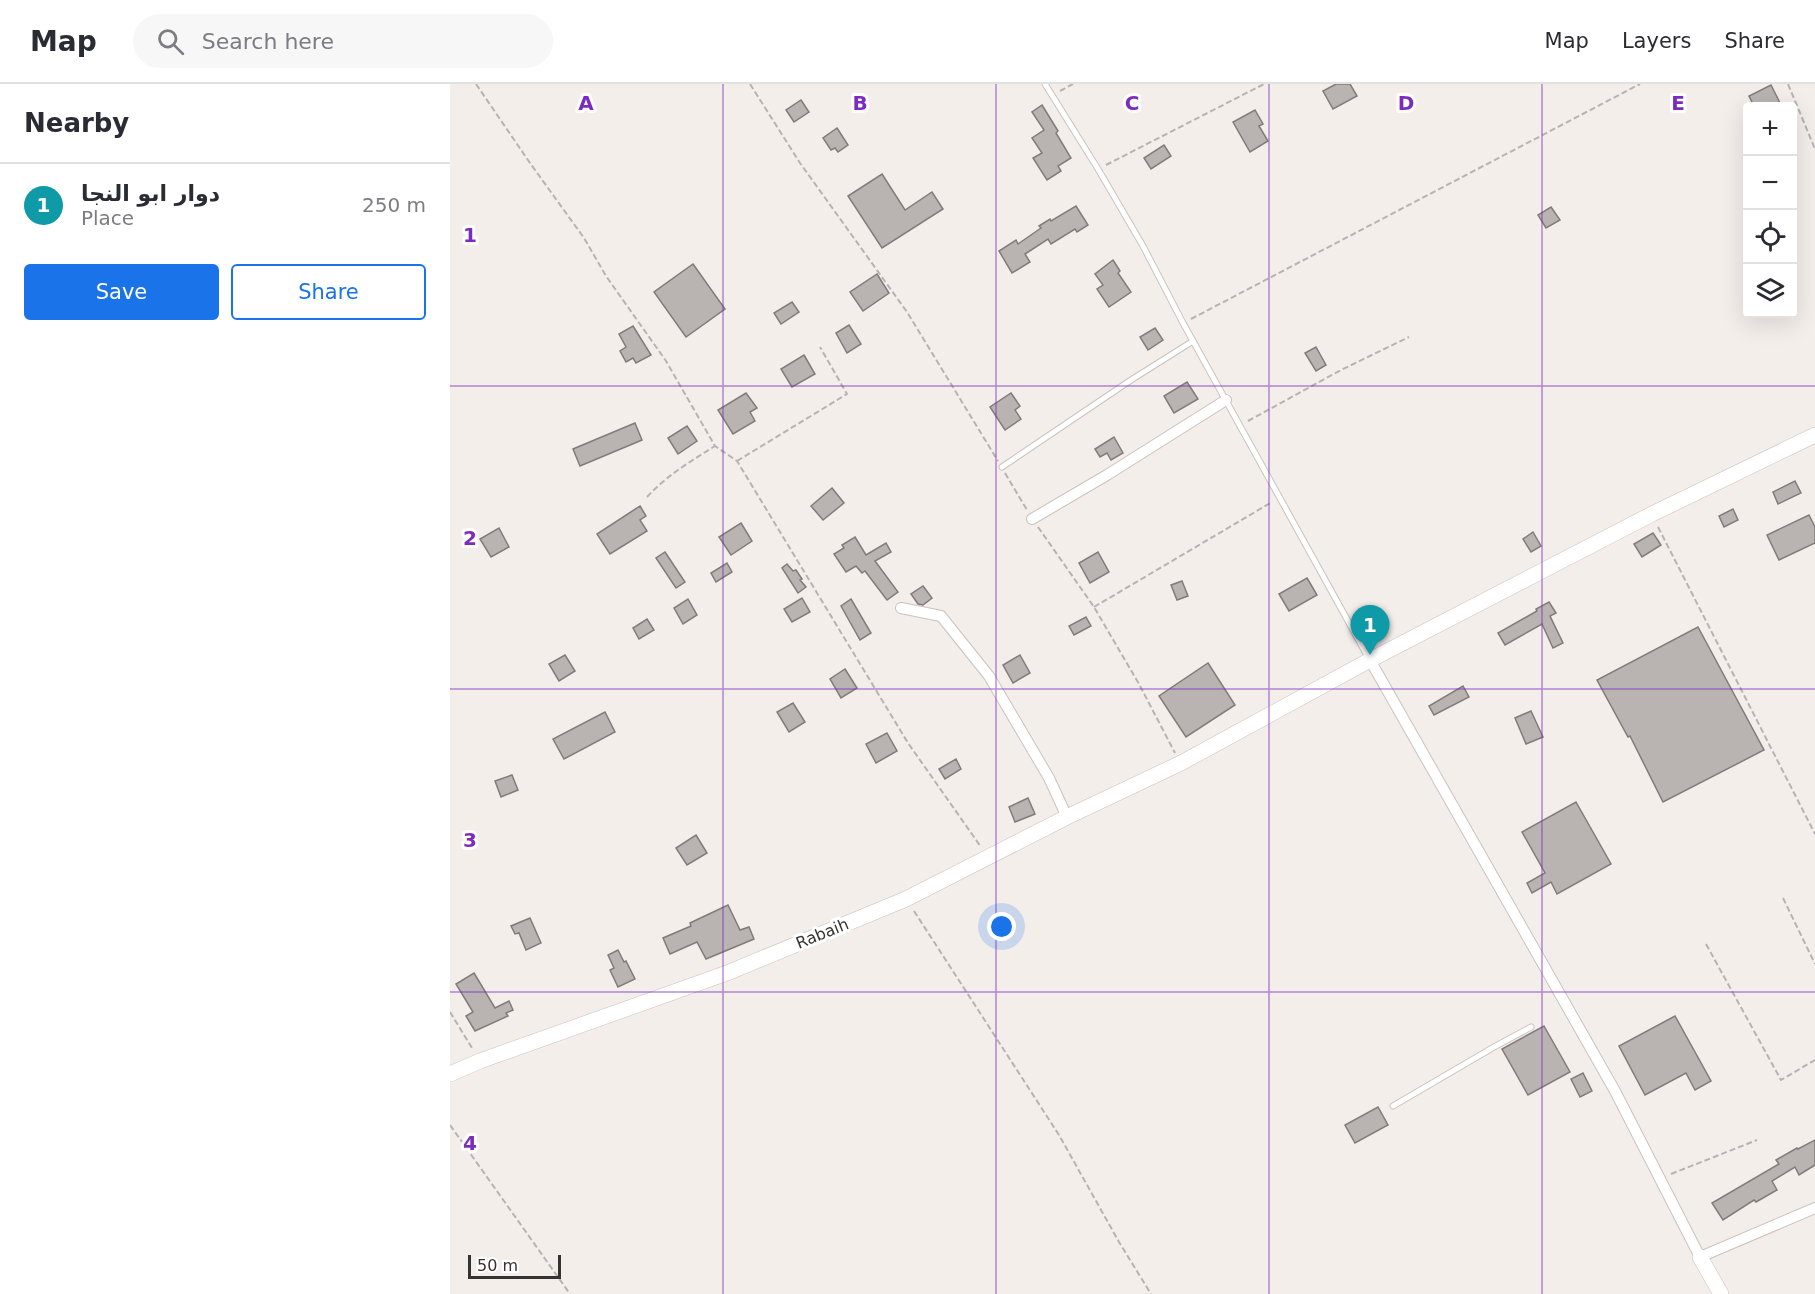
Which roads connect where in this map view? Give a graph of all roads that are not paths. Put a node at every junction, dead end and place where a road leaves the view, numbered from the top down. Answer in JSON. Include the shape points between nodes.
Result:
{"nodes":[{"id":1,"x":1045,"y":84,"type":"edge"},
{"id":2,"x":1193,"y":340,"type":"junction"},
{"id":3,"x":1226,"y":400,"type":"junction"},
{"id":4,"x":1815,"y":435,"type":"edge"},
{"id":5,"x":1002,"y":467,"type":"road end"},
{"id":6,"x":1032,"y":519,"type":"road end"},
{"id":7,"x":901,"y":608,"type":"dead end"},
{"id":8,"x":1370,"y":660,"type":"junction"},
{"id":9,"x":1067,"y":817,"type":"junction"},
{"id":10,"x":1531,"y":1027,"type":"dead end"},
{"id":11,"x":450,"y":1074,"type":"edge"},
{"id":12,"x":1393,"y":1107,"type":"dead end"},
{"id":13,"x":1815,"y":1208,"type":"edge"},
{"id":14,"x":1700,"y":1257,"type":"junction"},
{"id":15,"x":1721,"y":1294,"type":"edge"}],
"edges":[{"from":1,"to":2,"type":"lane","via":[[1143,246]]},
{"from":2,"to":3,"type":"lane"},
{"from":2,"to":5,"type":"lane"},
{"from":3,"to":6,"type":"street"},
{"from":3,"to":8,"type":"lane"},
{"from":4,"to":8,"type":"street","name":"Rabaih","via":[[1652,514]]},
{"from":7,"to":9,"type":"street","via":[[941,616],[989,676],[1049,778]]},
{"from":8,"to":9,"type":"street","name":"Rabaih","via":[[1181,763]]},
{"from":8,"to":14,"type":"street","via":[[1615,1091]]},
{"from":9,"to":11,"type":"street","name":"Rabaih","via":[[906,898],[727,973]]},
{"from":10,"to":12,"type":"lane"},
{"from":13,"to":14,"type":"street"},
{"from":14,"to":15,"type":"street"}]}
